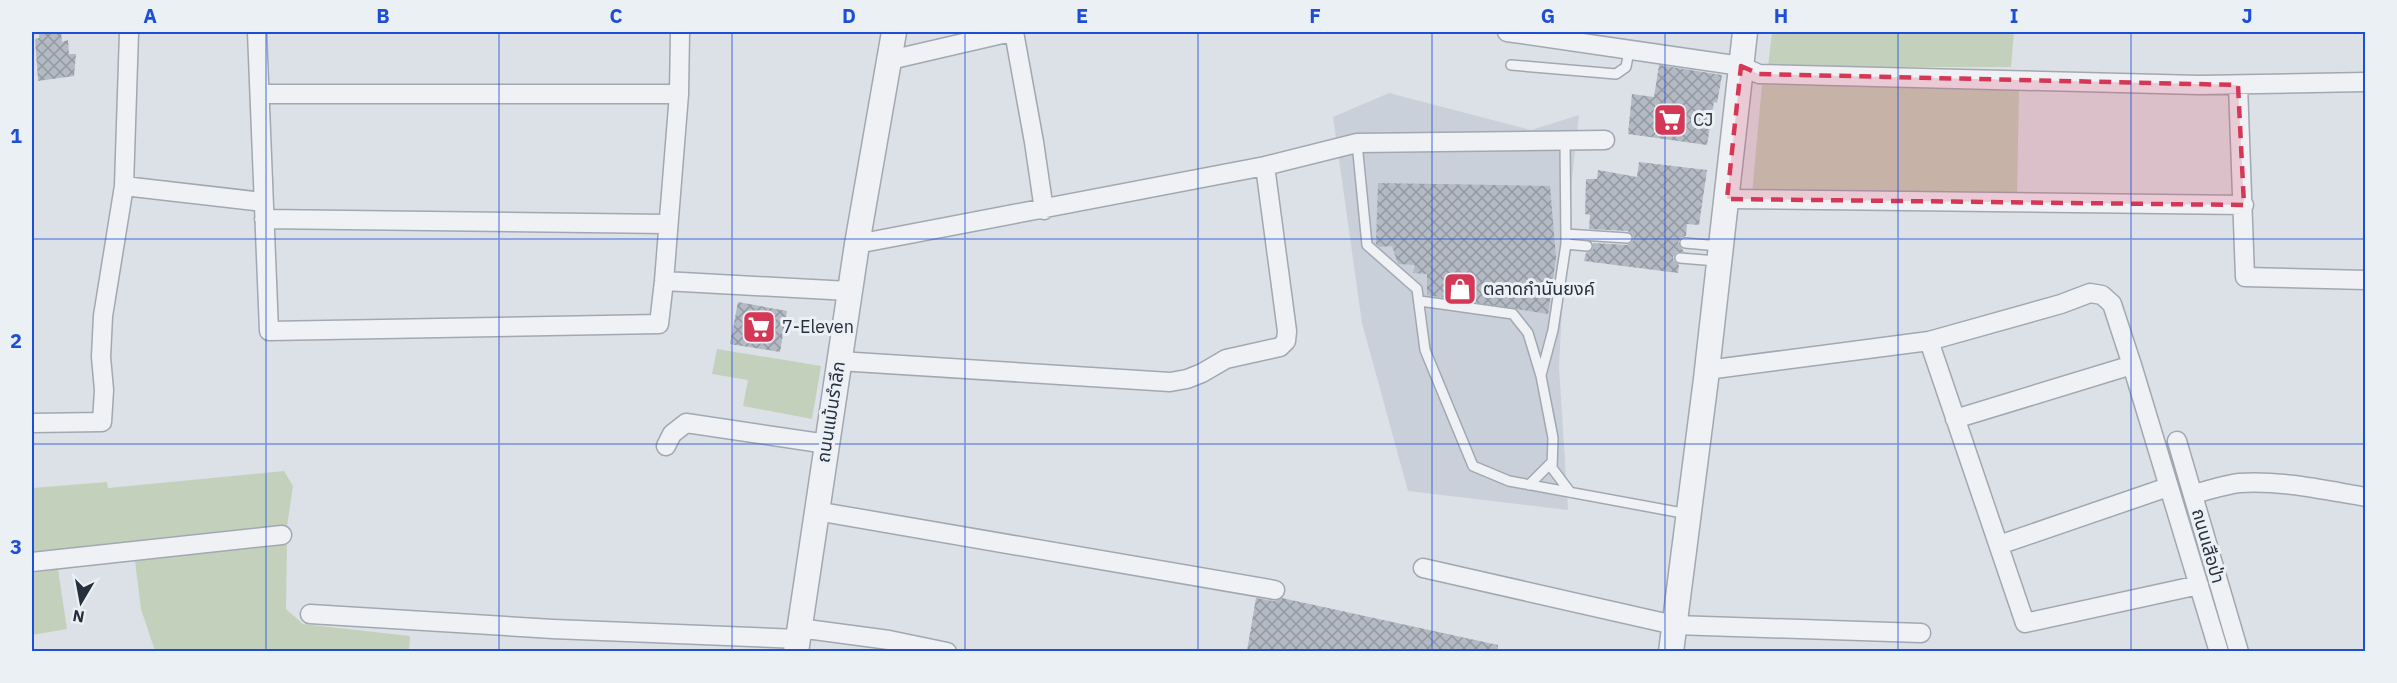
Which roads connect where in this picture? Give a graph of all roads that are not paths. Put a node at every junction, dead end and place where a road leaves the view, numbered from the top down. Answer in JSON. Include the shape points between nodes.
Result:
{"nodes":[{"id":1,"x":129,"y":32,"type":"edge"},
{"id":2,"x":257,"y":32,"type":"edge"},
{"id":3,"x":680,"y":32,"type":"edge"},
{"id":4,"x":894,"y":32,"type":"edge"},
{"id":5,"x":1012,"y":32,"type":"edge"},
{"id":6,"x":1507,"y":32,"type":"edge"},
{"id":7,"x":1745,"y":32,"type":"edge"},
{"id":8,"x":1629,"y":51,"type":"junction"},
{"id":9,"x":890,"y":60,"type":"junction"},
{"id":10,"x":1511,"y":65,"type":"dead end"},
{"id":11,"x":1741,"y":66,"type":"junction"},
{"id":12,"x":2366,"y":82,"type":"edge"},
{"id":13,"x":2238,"y":85,"type":"junction"},
{"id":14,"x":260,"y":94,"type":"junction"},
{"id":15,"x":679,"y":94,"type":"junction"},
{"id":16,"x":1565,"y":140,"type":"junction"},
{"id":17,"x":1605,"y":140,"type":"dead end"},
{"id":18,"x":1357,"y":143,"type":"junction"},
{"id":19,"x":1265,"y":166,"type":"junction"},
{"id":20,"x":124,"y":186,"type":"junction"},
{"id":21,"x":1727,"y":198,"type":"junction"},
{"id":22,"x":2244,"y":205,"type":"junction"},
{"id":23,"x":1044,"y":210,"type":"junction"},
{"id":24,"x":264,"y":211,"type":"junction"},
{"id":25,"x":667,"y":224,"type":"junction"},
{"id":26,"x":1627,"y":238,"type":"dead end"},
{"id":27,"x":1566,"y":239,"type":"junction"},
{"id":28,"x":1685,"y":243,"type":"dead end"},
{"id":29,"x":857,"y":244,"type":"junction"},
{"id":30,"x":1587,"y":246,"type":"dead end"},
{"id":31,"x":1721,"y":253,"type":"junction"},
{"id":32,"x":1680,"y":258,"type":"dead end"},
{"id":33,"x":2366,"y":280,"type":"edge"},
{"id":34,"x":664,"y":281,"type":"junction"},
{"id":35,"x":849,"y":291,"type":"junction"},
{"id":36,"x":1420,"y":302,"type":"junction"},
{"id":37,"x":1929,"y":341,"type":"junction"},
{"id":38,"x":839,"y":361,"type":"junction"},
{"id":39,"x":2132,"y":365,"type":"junction"},
{"id":40,"x":1707,"y":370,"type":"junction"},
{"id":41,"x":1541,"y":376,"type":"junction"},
{"id":42,"x":1955,"y":419,"type":"junction"},
{"id":43,"x":32,"y":423,"type":"edge"},
{"id":44,"x":2178,"y":441,"type":"dead end"},
{"id":45,"x":826,"y":444,"type":"junction"},
{"id":46,"x":666,"y":446,"type":"dead end"},
{"id":47,"x":1552,"y":462,"type":"junction"},
{"id":48,"x":1529,"y":485,"type":"junction"},
{"id":49,"x":2168,"y":487,"type":"junction"},
{"id":50,"x":1570,"y":492,"type":"junction"},
{"id":51,"x":2193,"y":494,"type":"junction"},
{"id":52,"x":2366,"y":497,"type":"edge"},
{"id":53,"x":816,"y":511,"type":"junction"},
{"id":54,"x":1688,"y":514,"type":"junction"},
{"id":55,"x":282,"y":535,"type":"dead end"},
{"id":56,"x":1998,"y":545,"type":"junction"},
{"id":57,"x":32,"y":562,"type":"edge"},
{"id":58,"x":1423,"y":568,"type":"dead end"},
{"id":59,"x":2199,"y":585,"type":"junction"},
{"id":60,"x":1275,"y":590,"type":"dead end"},
{"id":61,"x":310,"y":614,"type":"dead end"},
{"id":62,"x":1674,"y":624,"type":"junction"},
{"id":63,"x":1921,"y":633,"type":"dead end"},
{"id":64,"x":798,"y":640,"type":"edge"},
{"id":65,"x":947,"y":651,"type":"edge"},
{"id":66,"x":1671,"y":651,"type":"edge"},
{"id":67,"x":2219,"y":651,"type":"edge"},
{"id":68,"x":2239,"y":651,"type":"edge"}],
"edges":[{"from":1,"to":20,"type":"street"},
{"from":2,"to":14,"type":"street"},
{"from":3,"to":15,"type":"street"},
{"from":4,"to":9,"type":"street","name":"ถนนแม้นรำลึก"},
{"from":5,"to":9,"type":"street"},
{"from":5,"to":23,"type":"street"},
{"from":6,"to":8,"type":"street"},
{"from":7,"to":11,"type":"street"},
{"from":8,"to":10,"type":"lane","via":[[1626,67],[1616,75]]},
{"from":8,"to":11,"type":"street"},
{"from":9,"to":29,"type":"street","name":"ถนนแม้นรำลึก"},
{"from":11,"to":13,"type":"street","via":[[1759,74]]},
{"from":11,"to":21,"type":"street"},
{"from":12,"to":13,"type":"street"},
{"from":13,"to":22,"type":"street"},
{"from":14,"to":15,"type":"street"},
{"from":14,"to":24,"type":"street"},
{"from":15,"to":25,"type":"street"},
{"from":16,"to":17,"type":"street"},
{"from":16,"to":18,"type":"street"},
{"from":16,"to":27,"type":"lane"},
{"from":18,"to":19,"type":"street"},
{"from":18,"to":36,"type":"lane","via":[[1367,245],[1417,289]]},
{"from":19,"to":23,"type":"street"},
{"from":19,"to":38,"type":"street","via":[[1287,331],[1286,341],[1280,347],[1226,359],[1195,376],[1170,382]]},
{"from":20,"to":24,"type":"street"},
{"from":20,"to":43,"type":"street","via":[[103,316],[102,422]]},
{"from":21,"to":22,"type":"street"},
{"from":21,"to":31,"type":"street"},
{"from":22,"to":33,"type":"street","via":[[2245,277]]},
{"from":23,"to":29,"type":"street"},
{"from":24,"to":25,"type":"street"},
{"from":24,"to":34,"type":"street","via":[[269,330],[659,324]]},
{"from":25,"to":34,"type":"street"},
{"from":26,"to":27,"type":"lane"},
{"from":27,"to":30,"type":"lane"},
{"from":27,"to":41,"type":"lane","via":[[1553,330]]},
{"from":28,"to":31,"type":"lane"},
{"from":29,"to":35,"type":"street","name":"ถนนแม้นรำลึก"},
{"from":31,"to":32,"type":"lane"},
{"from":31,"to":40,"type":"street"},
{"from":34,"to":35,"type":"street"},
{"from":35,"to":38,"type":"street","name":"ถนนแม้นรำลึก"},
{"from":36,"to":41,"type":"lane","via":[[1513,314],[1528,333]]},
{"from":36,"to":48,"type":"lane","via":[[1425,350],[1473,466],[1509,482]]},
{"from":37,"to":39,"type":"street","via":[[2090,293],[2112,304]]},
{"from":37,"to":40,"type":"street"},
{"from":37,"to":42,"type":"street"},
{"from":38,"to":45,"type":"street","name":"ถนนแม้นรำลึก"},
{"from":39,"to":42,"type":"street"},
{"from":39,"to":49,"type":"street"},
{"from":40,"to":54,"type":"street"},
{"from":41,"to":47,"type":"lane","via":[[1553,438]]},
{"from":42,"to":56,"type":"street"},
{"from":44,"to":51,"type":"street","name":"ถนนเสือป่า"},
{"from":45,"to":46,"type":"street","via":[[686,423],[672,434]]},
{"from":45,"to":53,"type":"street","name":"ถนนแม้นรำลึก"},
{"from":47,"to":48,"type":"lane"},
{"from":47,"to":50,"type":"lane","via":[[1551,468]]},
{"from":48,"to":50,"type":"lane"},
{"from":49,"to":56,"type":"street"},
{"from":49,"to":59,"type":"street"},
{"from":50,"to":54,"type":"lane"},
{"from":51,"to":52,"type":"street","via":[[2236,483],[2258,483]]},
{"from":51,"to":68,"type":"street","name":"ถนนเสือป่า"},
{"from":53,"to":60,"type":"street"},
{"from":53,"to":64,"type":"street","name":"ถนนแม้นรำลึก"},
{"from":54,"to":62,"type":"street"},
{"from":55,"to":57,"type":"street"},
{"from":56,"to":59,"type":"street","via":[[2025,623]]},
{"from":58,"to":62,"type":"street"},
{"from":59,"to":67,"type":"street"},
{"from":61,"to":64,"type":"street"},
{"from":62,"to":63,"type":"street"},
{"from":62,"to":66,"type":"street"},
{"from":64,"to":65,"type":"street","via":[[889,640]]}]}
